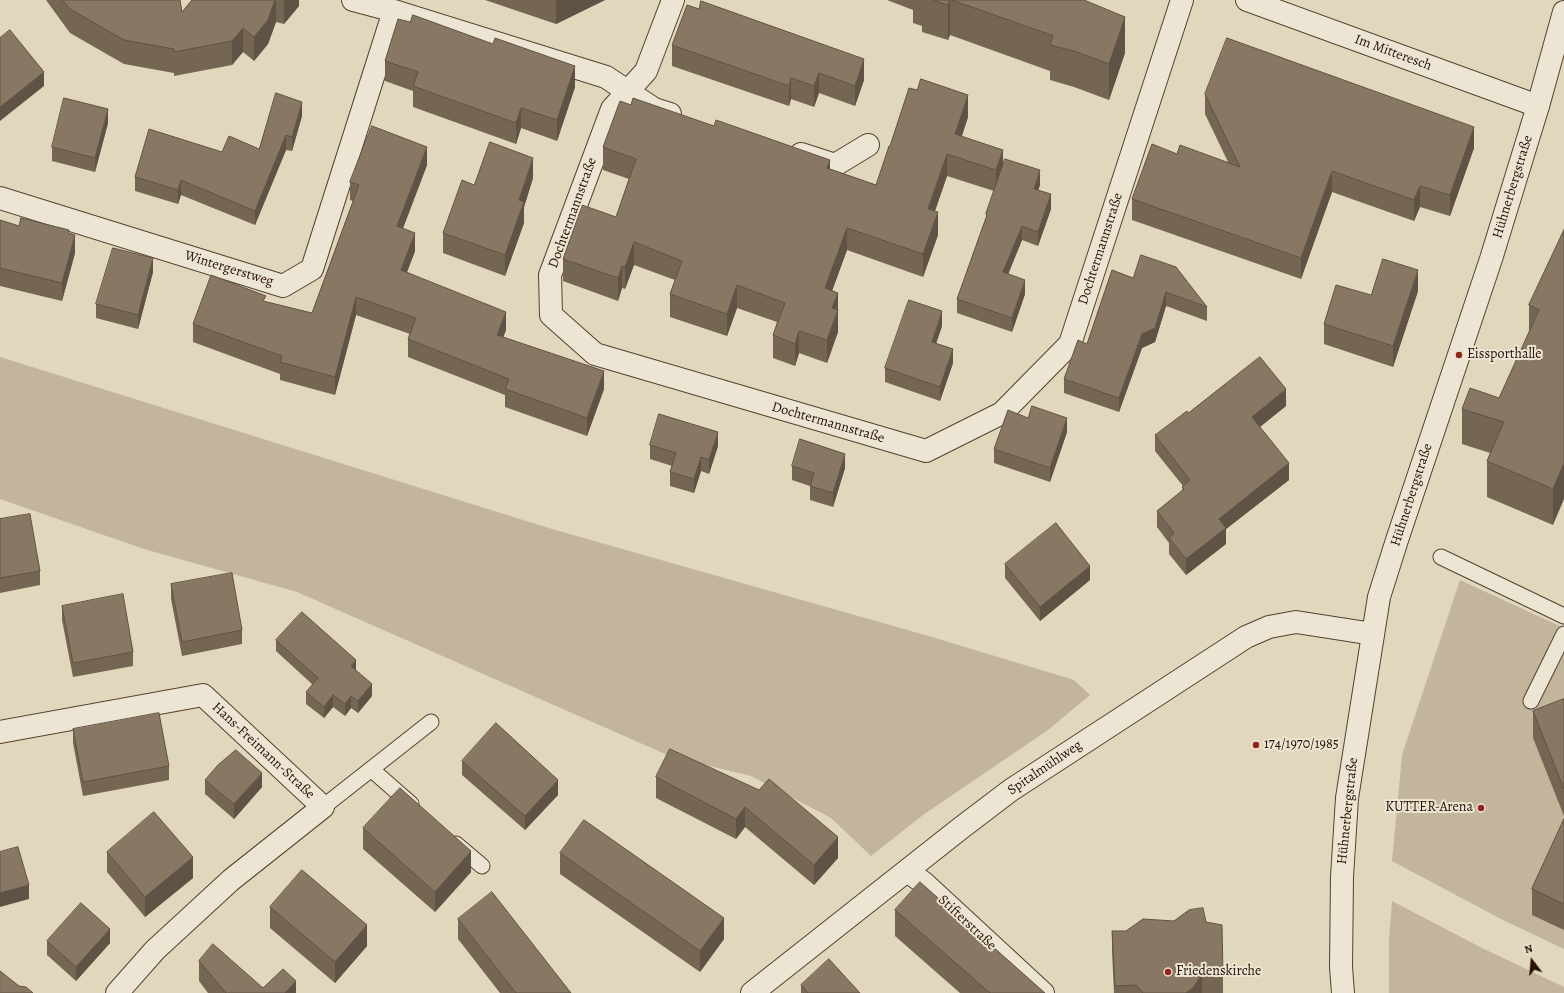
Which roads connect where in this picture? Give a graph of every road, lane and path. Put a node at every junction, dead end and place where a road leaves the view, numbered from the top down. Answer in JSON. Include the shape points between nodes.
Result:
{"nodes":[{"id":1,"x":353,"y":0,"type":"edge"},
{"id":2,"x":673,"y":0,"type":"edge"},
{"id":3,"x":1182,"y":0,"type":"edge"},
{"id":4,"x":1247,"y":0,"type":"edge"},
{"id":5,"x":394,"y":11,"type":"junction"},
{"id":6,"x":1564,"y":12,"type":"edge"},
{"id":7,"x":627,"y":91,"type":"junction"},
{"id":8,"x":1538,"y":106,"type":"junction"},
{"id":9,"x":692,"y":120,"type":"edge"},
{"id":10,"x":868,"y":145,"type":"dead end"},
{"id":11,"x":782,"y":148,"type":"edge"},
{"id":12,"x":0,"y":198,"type":"edge"},
{"id":13,"x":1441,"y":556,"type":"dead end"},
{"id":14,"x":1564,"y":616,"type":"edge"},
{"id":15,"x":1373,"y":634,"type":"junction"},
{"id":16,"x":1564,"y":634,"type":"edge"},
{"id":17,"x":1530,"y":701,"type":"dead end"},
{"id":18,"x":431,"y":722,"type":"dead end"},
{"id":19,"x":0,"y":732,"type":"edge"},
{"id":20,"x":371,"y":769,"type":"junction"},
{"id":21,"x":323,"y":807,"type":"junction"},
{"id":22,"x":424,"y":815,"type":"edge"},
{"id":23,"x":447,"y":835,"type":"edge"},
{"id":24,"x":482,"y":866,"type":"dead end"},
{"id":25,"x":907,"y":870,"type":"junction"},
{"id":26,"x":118,"y":993,"type":"edge"},
{"id":27,"x":752,"y":993,"type":"edge"},
{"id":28,"x":1043,"y":993,"type":"edge"},
{"id":29,"x":1342,"y":993,"type":"edge"}],
"edges":[{"from":1,"to":5,"type":"street"},
{"from":2,"to":7,"type":"street","name":"Dochtermannstraße","via":[[646,71]]},
{"from":3,"to":7,"type":"street","name":"Dochtermannstraße","via":[[1070,344],[1002,413],[926,452],[595,354],[551,316],[550,275],[612,109]]},
{"from":4,"to":8,"type":"street","name":"Im Mitteresch"},
{"from":5,"to":7,"type":"street","via":[[606,77]]},
{"from":5,"to":12,"type":"street","name":"Wintergerstweg","via":[[312,268],[283,286]]},
{"from":6,"to":8,"type":"street","name":"Hühnerbergstraße"},
{"from":7,"to":9,"type":"street","via":[[654,109]]},
{"from":8,"to":15,"type":"street","name":"Hühnerbergstraße","via":[[1491,259],[1379,597]]},
{"from":10,"to":11,"type":"street","via":[[835,165]]},
{"from":13,"to":14,"type":"lane"},
{"from":15,"to":25,"type":"street","name":"Spitalmühlweg","via":[[1296,622],[1269,627],[1246,637],[1011,790]]},
{"from":15,"to":29,"type":"street","name":"Hühnerbergstraße","via":[[1347,798],[1342,877]]},
{"from":16,"to":17,"type":"lane"},
{"from":18,"to":20,"type":"lane"},
{"from":19,"to":21,"type":"street","name":"Hans-Freimann-Straße","via":[[203,695]]},
{"from":20,"to":21,"type":"lane"},
{"from":20,"to":22,"type":"lane"},
{"from":21,"to":26,"type":"street","name":"Hans-Freimann-Straße","via":[[231,880],[154,950]]},
{"from":23,"to":24,"type":"lane"},
{"from":25,"to":27,"type":"street","name":"Spitalmühlweg"},
{"from":25,"to":28,"type":"street","name":"Stifterstraße"}]}
